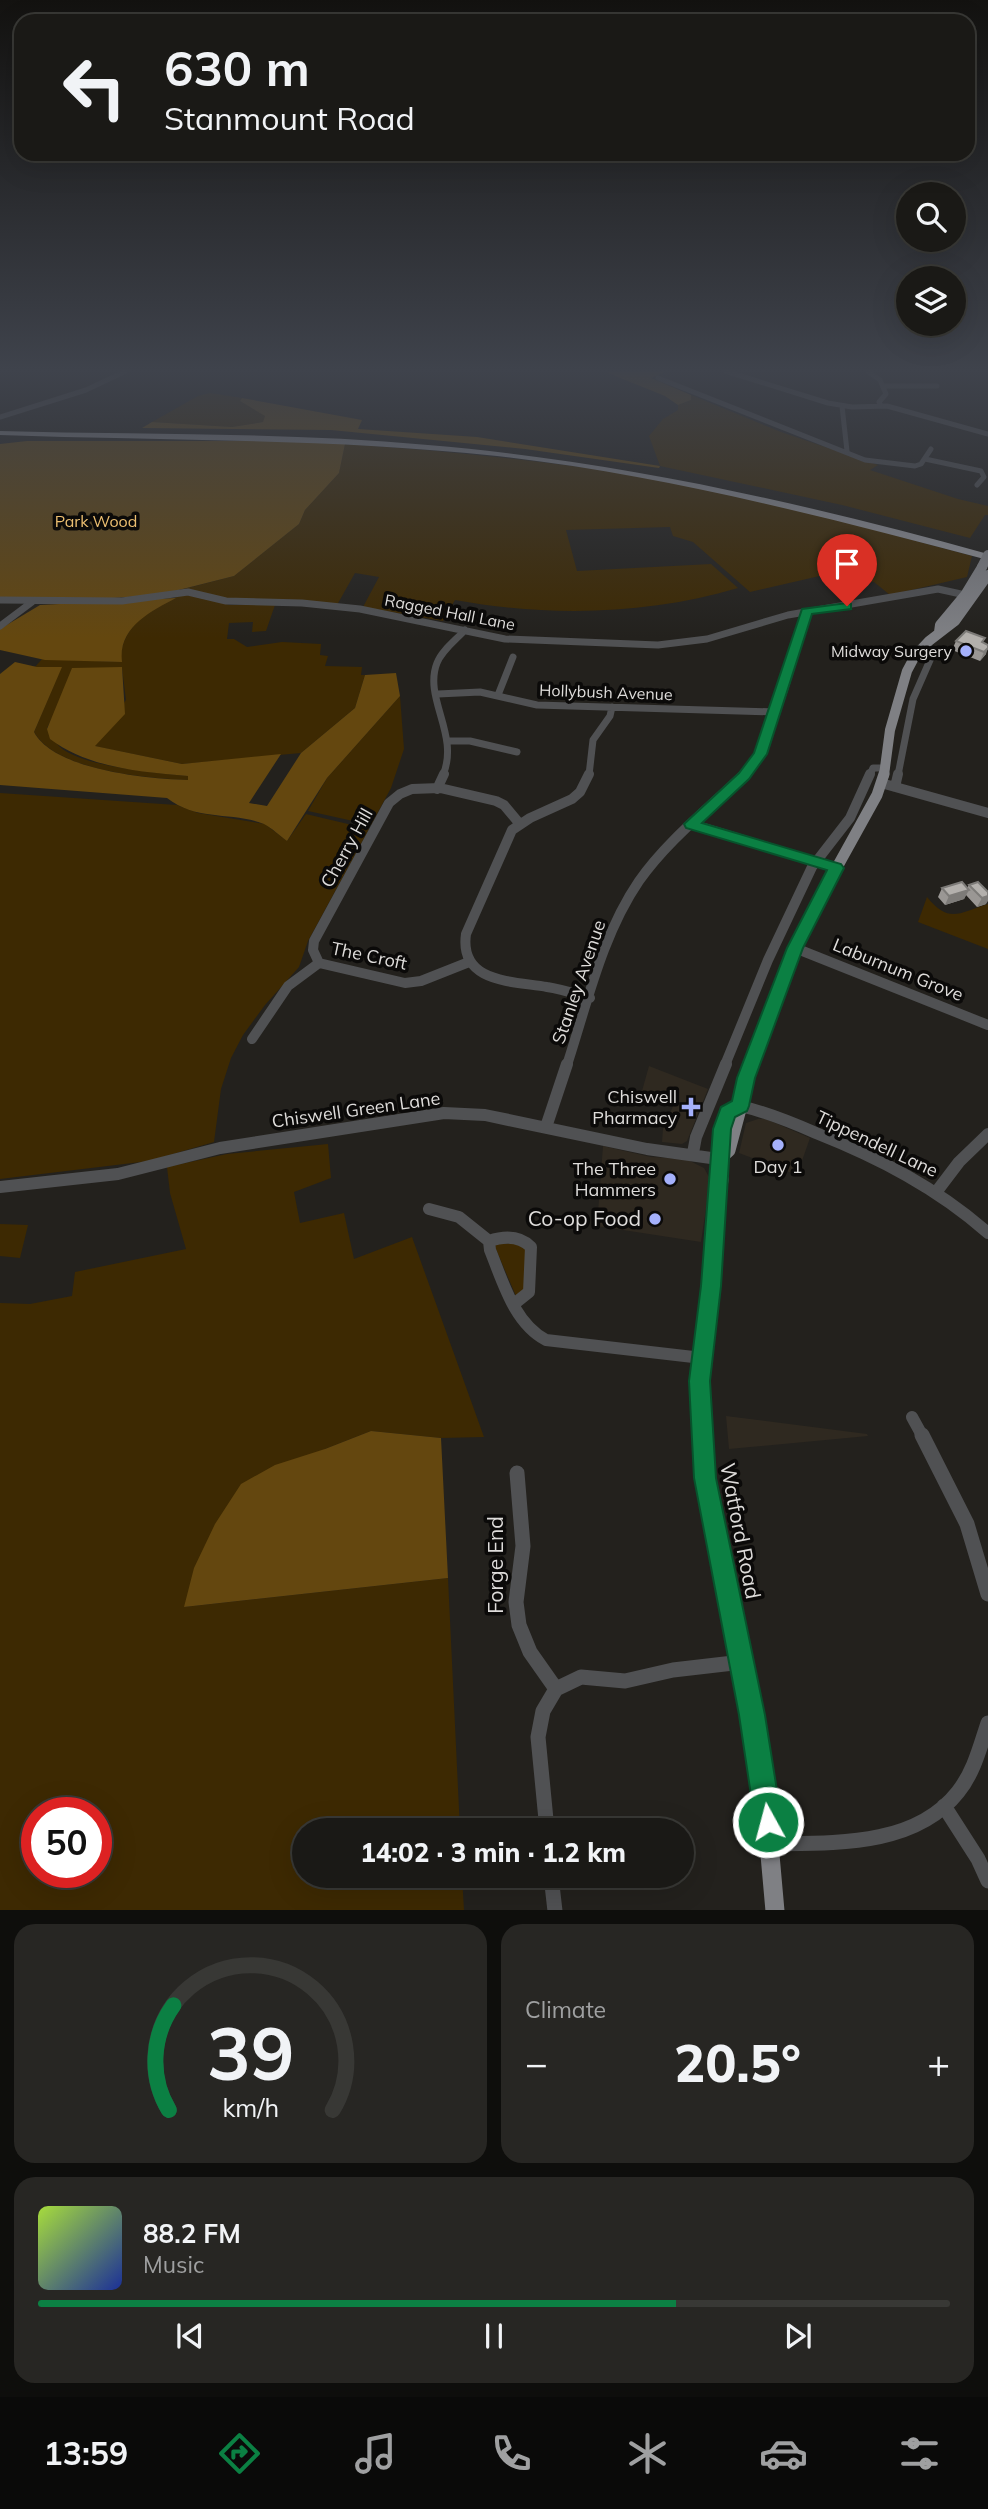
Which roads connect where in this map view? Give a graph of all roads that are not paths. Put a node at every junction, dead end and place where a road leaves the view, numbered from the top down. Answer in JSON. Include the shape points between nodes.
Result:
{"nodes":[{"id":1,"x":546,"y":460,"type":"edge"},
{"id":2,"x":867,"y":460,"type":"edge"},
{"id":3,"x":923,"y":460,"type":"edge"},
{"id":4,"x":930,"y":460,"type":"edge"},
{"id":5,"x":977,"y":485,"type":"dead end"},
{"id":6,"x":988,"y":555,"type":"edge"},
{"id":7,"x":985,"y":571,"type":"edge"},
{"id":8,"x":970,"y":596,"type":"junction"},
{"id":9,"x":0,"y":600,"type":"edge"},
{"id":10,"x":32,"y":602,"type":"junction"},
{"id":11,"x":806,"y":612,"type":"junction"},
{"id":12,"x":0,"y":626,"type":"edge"},
{"id":13,"x":466,"y":630,"type":"junction"},
{"id":14,"x":925,"y":645,"type":"junction"},
{"id":15,"x":513,"y":657,"type":"dead end"},
{"id":16,"x":438,"y":694,"type":"junction"},
{"id":17,"x":498,"y":695,"type":"junction"},
{"id":18,"x":612,"y":707,"type":"junction"},
{"id":19,"x":775,"y":712,"type":"junction"},
{"id":20,"x":449,"y":741,"type":"junction"},
{"id":21,"x":517,"y":752,"type":"dead end"},
{"id":22,"x":886,"y":768,"type":"junction"},
{"id":23,"x":881,"y":783,"type":"junction"},
{"id":24,"x":895,"y":787,"type":"junction"},
{"id":25,"x":437,"y":789,"type":"junction"},
{"id":26,"x":988,"y":813,"type":"edge"},
{"id":27,"x":519,"y":823,"type":"junction"},
{"id":28,"x":691,"y":824,"type":"junction"},
{"id":29,"x":818,"y":861,"type":"junction"},
{"id":30,"x":836,"y":868,"type":"junction"},
{"id":31,"x":795,"y":948,"type":"junction"},
{"id":32,"x":469,"y":962,"type":"junction"},
{"id":33,"x":319,"y":963,"type":"junction"},
{"id":34,"x":590,"y":998,"type":"junction"},
{"id":35,"x":988,"y":1025,"type":"edge"},
{"id":36,"x":252,"y":1039,"type":"dead end"},
{"id":37,"x":740,"y":1106,"type":"junction"},
{"id":38,"x":546,"y":1127,"type":"junction"},
{"id":39,"x":988,"y":1134,"type":"edge"},
{"id":40,"x":693,"y":1153,"type":"junction"},
{"id":41,"x":718,"y":1159,"type":"junction"},
{"id":42,"x":0,"y":1187,"type":"edge"},
{"id":43,"x":937,"y":1191,"type":"junction"},
{"id":44,"x":429,"y":1209,"type":"dead end"},
{"id":45,"x":988,"y":1233,"type":"edge"},
{"id":46,"x":489,"y":1241,"type":"junction"},
{"id":47,"x":514,"y":1304,"type":"junction"},
{"id":48,"x":702,"y":1358,"type":"junction"},
{"id":49,"x":912,"y":1417,"type":"dead end"},
{"id":50,"x":517,"y":1474,"type":"dead end"},
{"id":51,"x":983,"y":1547,"type":"edge"},
{"id":52,"x":988,"y":1594,"type":"edge"},
{"id":53,"x":742,"y":1662,"type":"junction"},
{"id":54,"x":556,"y":1689,"type":"junction"},
{"id":55,"x":988,"y":1723,"type":"edge"},
{"id":56,"x":944,"y":1806,"type":"junction"},
{"id":57,"x":546,"y":1818,"type":"edge"},
{"id":58,"x":771,"y":1844,"type":"junction"},
{"id":59,"x":988,"y":1881,"type":"edge"},
{"id":60,"x":552,"y":1888,"type":"edge"},
{"id":61,"x":555,"y":1910,"type":"edge"},
{"id":62,"x":775,"y":1910,"type":"edge"}],
"edges":[{"from":1,"to":6,"type":"highway","via":[[725,489]]},
{"from":2,"to":3,"type":"street","via":[[915,466]]},
{"from":4,"to":5,"type":"street","via":[[981,471],[984,477]]},
{"from":6,"to":7,"type":"main road","bridge":true},
{"from":7,"to":8,"type":"main road"},
{"from":8,"to":11,"type":"street","name":"Ragged Hall Lane","via":[[938,589]]},
{"from":8,"to":14,"type":"main road","via":[[948,628]]},
{"from":9,"to":10,"type":"street","name":"Ragged Hall Lane"},
{"from":10,"to":12,"type":"street"},
{"from":10,"to":13,"type":"street","name":"Ragged Hall Lane","via":[[122,601],[188,592],[226,601],[360,609]]},
{"from":11,"to":13,"type":"street","name":"Ragged Hall Lane","via":[[668,645],[534,642]]},
{"from":11,"to":19,"type":"street","name":"Stanley Avenue"},
{"from":13,"to":16,"type":"street","via":[[438,662]]},
{"from":14,"to":22,"type":"main road","via":[[907,671],[890,730]]},
{"from":14,"to":24,"type":"street","via":[[934,651],[925,662],[913,697]]},
{"from":15,"to":17,"type":"street"},
{"from":16,"to":17,"type":"street","name":"Hollybush Avenue"},
{"from":16,"to":20,"type":"street"},
{"from":17,"to":18,"type":"street","name":"Hollybush Avenue","via":[[537,705]]},
{"from":18,"to":19,"type":"street","name":"Hollybush Avenue"},
{"from":18,"to":27,"type":"street","via":[[611,717],[592,744],[584,787],[561,805]]},
{"from":19,"to":28,"type":"street","name":"Stanley Avenue","via":[[753,765]]},
{"from":20,"to":21,"type":"street"},
{"from":20,"to":25,"type":"street","via":[[449,760]]},
{"from":22,"to":23,"type":"main road"},
{"from":22,"to":29,"type":"street","via":[[873,766],[850,818]]},
{"from":23,"to":24,"type":"street"},
{"from":23,"to":30,"type":"main road","via":[[867,818]]},
{"from":24,"to":26,"type":"street"},
{"from":25,"to":27,"type":"street","name":"Cherry Hill","via":[[501,803]]},
{"from":25,"to":33,"type":"street","name":"Cherry Hill","via":[[407,790],[389,803],[314,941]]},
{"from":27,"to":32,"type":"street","via":[[466,934]]},
{"from":28,"to":29,"type":"street"},
{"from":28,"to":34,"type":"street","name":"Stanley Avenue","via":[[654,863],[624,905]]},
{"from":29,"to":30,"type":"street"},
{"from":29,"to":40,"type":"street","via":[[768,960]]},
{"from":30,"to":31,"type":"main road"},
{"from":31,"to":35,"type":"street","name":"Laburnum Grove"},
{"from":31,"to":37,"type":"main road","via":[[746,1078]]},
{"from":32,"to":33,"type":"street","name":"The Croft","via":[[412,983]]},
{"from":32,"to":34,"type":"street","via":[[498,979]]},
{"from":33,"to":36,"type":"street","name":"The Croft","via":[[282,990]]},
{"from":34,"to":38,"type":"street","name":"Stanley Avenue"},
{"from":37,"to":41,"type":"main road","via":[[728,1150]]},
{"from":37,"to":43,"type":"street","name":"Tippendell Lane","via":[[877,1158]]},
{"from":38,"to":40,"type":"street","name":"Chiswell Green Lane","via":[[647,1149]]},
{"from":38,"to":42,"type":"street","name":"Chiswell Green Lane","via":[[485,1115],[425,1115],[220,1148],[118,1174]]},
{"from":39,"to":43,"type":"street","via":[[959,1161]]},
{"from":40,"to":41,"type":"street","name":"Chiswell Green Lane"},
{"from":41,"to":48,"type":"main road","name":"Watford Road","via":[[721,1179]]},
{"from":43,"to":45,"type":"street","name":"Tippendell Lane"},
{"from":44,"to":46,"type":"street","via":[[460,1217]]},
{"from":46,"to":47,"type":"street"},
{"from":46,"to":47,"type":"street","via":[[520,1238],[531,1247],[529,1292]]},
{"from":47,"to":48,"type":"street","via":[[531,1332],[546,1340]]},
{"from":48,"to":53,"type":"main road","name":"Watford Road","via":[[699,1419],[705,1478]]},
{"from":49,"to":51,"type":"street"},
{"from":50,"to":54,"type":"street","name":"Forge End","via":[[523,1546],[517,1614],[530,1652]]},
{"from":51,"to":52,"type":"street"},
{"from":53,"to":54,"type":"street","via":[[625,1681],[581,1677]]},
{"from":53,"to":58,"type":"main road","name":"Watford Road"},
{"from":54,"to":57,"type":"street","via":[[543,1711],[538,1737]]},
{"from":55,"to":56,"type":"street","via":[[971,1774]]},
{"from":56,"to":58,"type":"street","via":[[929,1819],[892,1835]]},
{"from":56,"to":59,"type":"street"},
{"from":58,"to":62,"type":"main road","name":"Watford Road"},
{"from":60,"to":61,"type":"street"}]}
